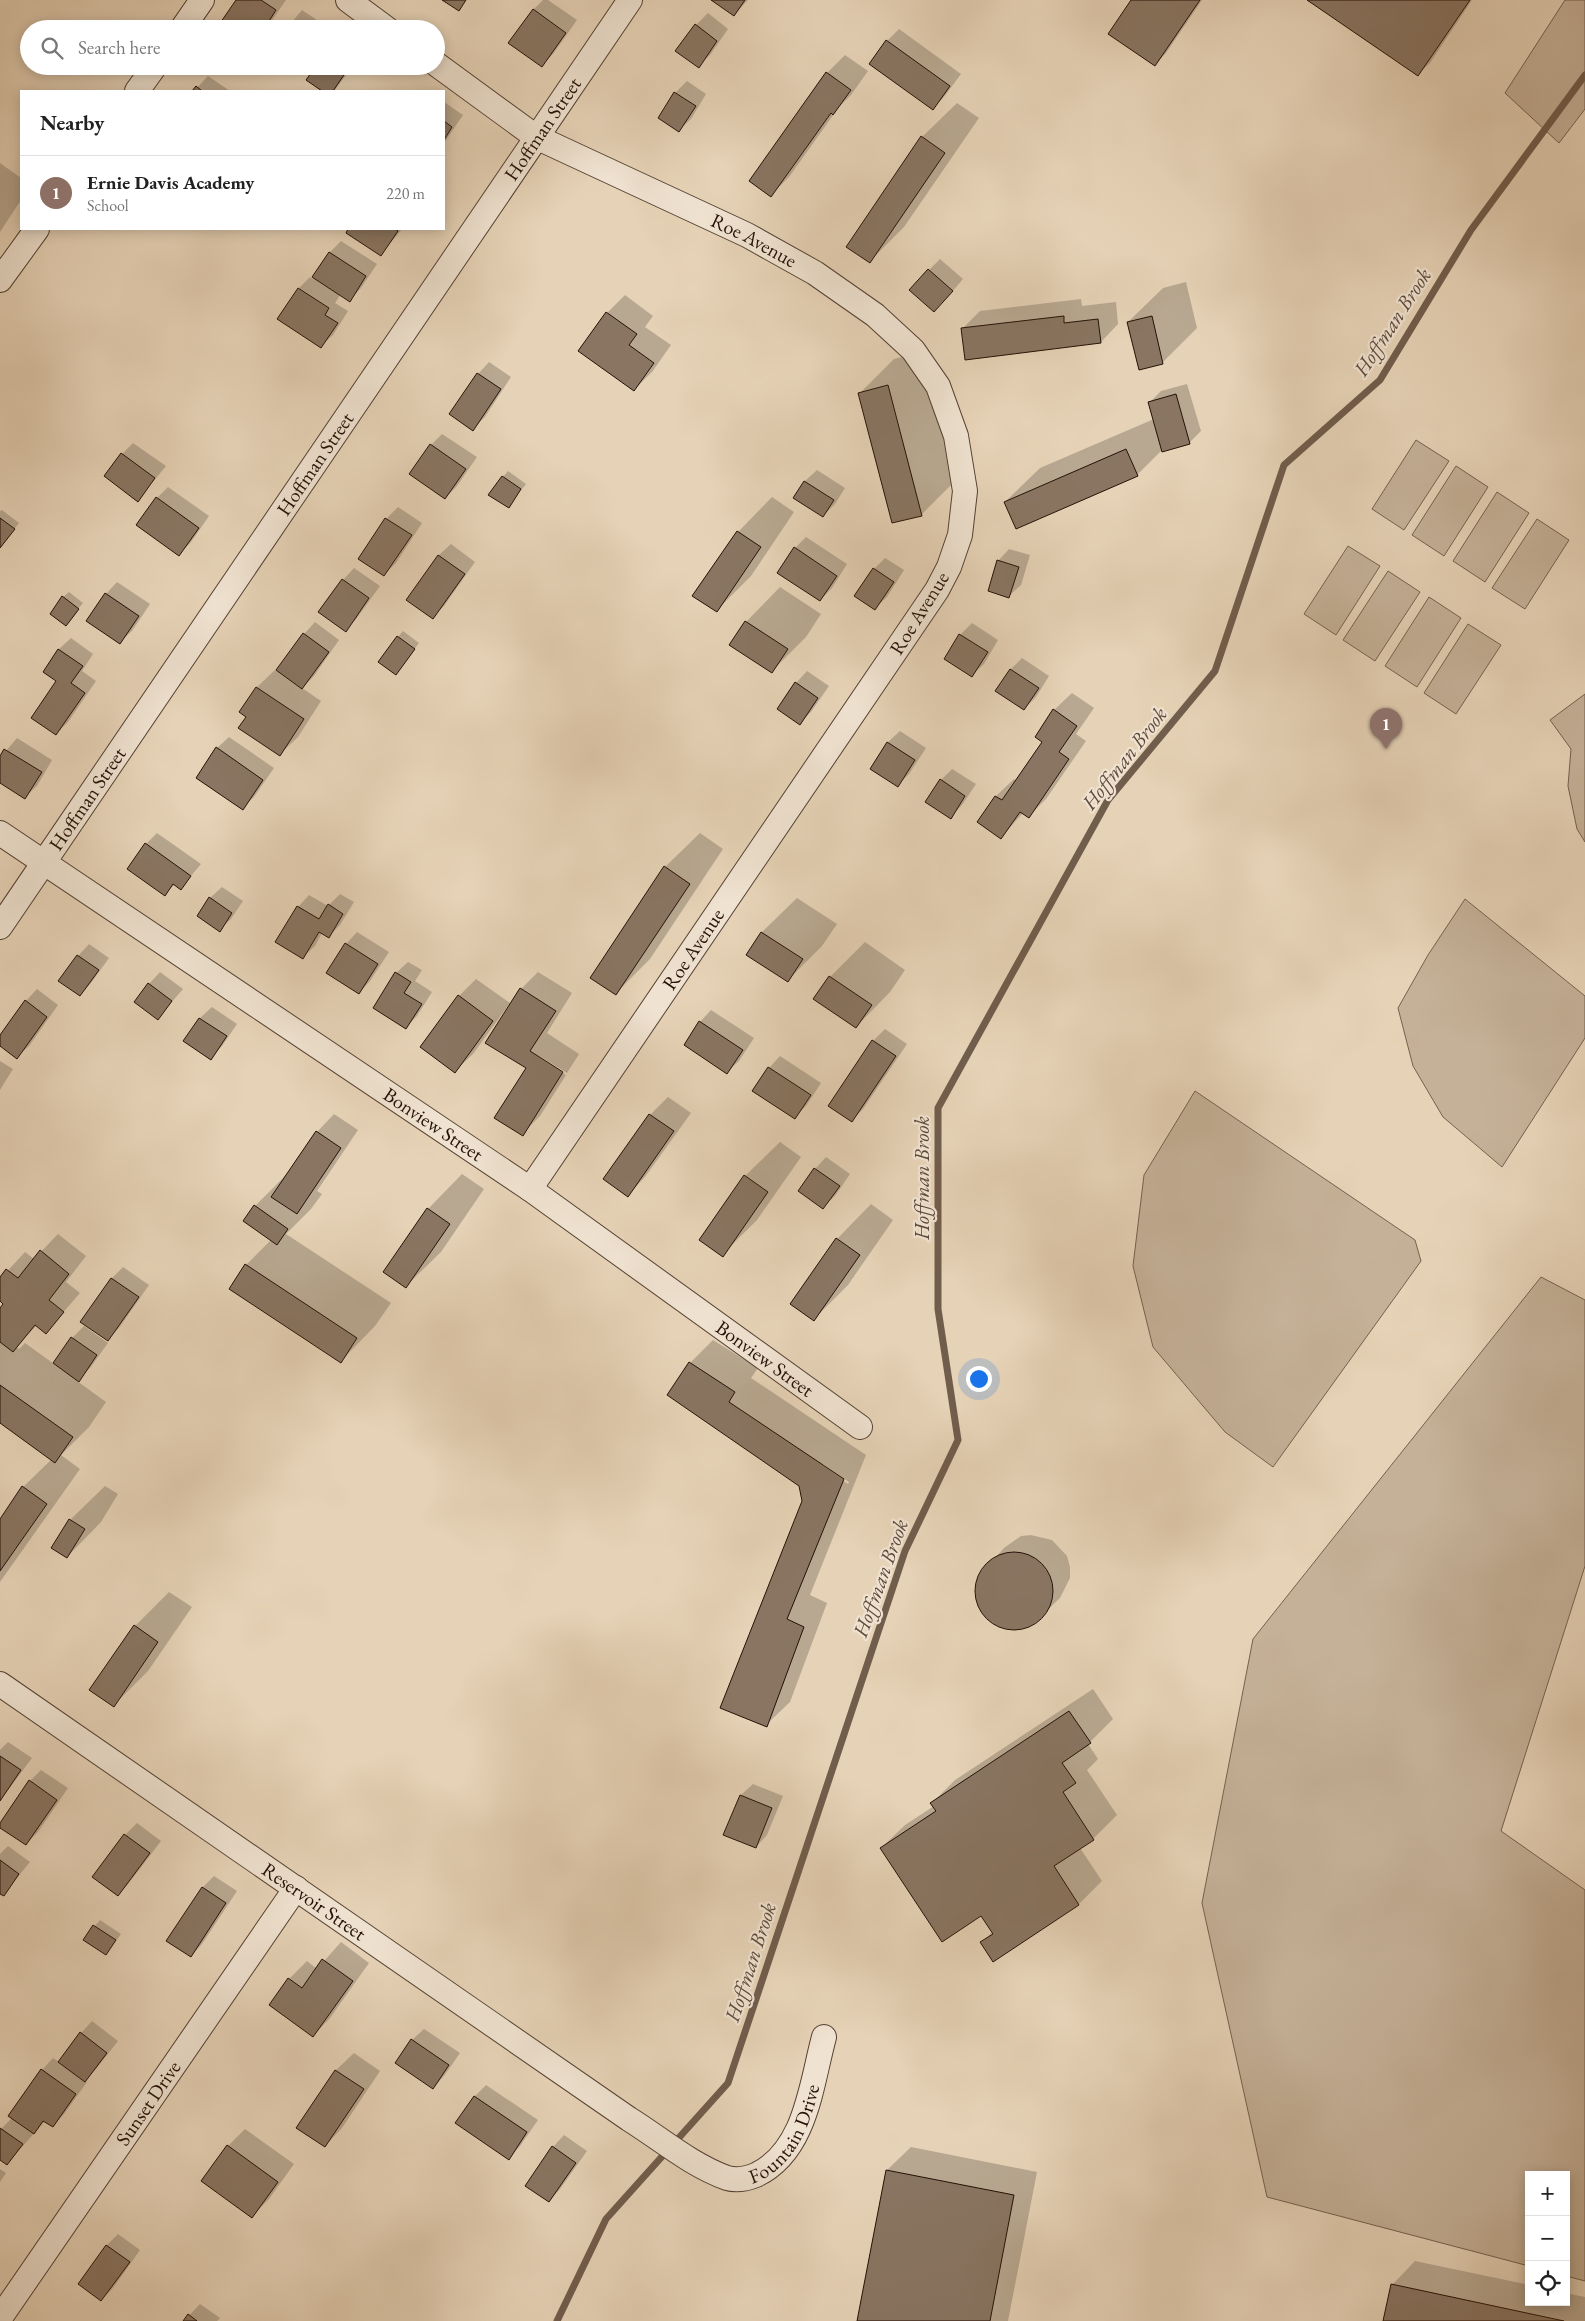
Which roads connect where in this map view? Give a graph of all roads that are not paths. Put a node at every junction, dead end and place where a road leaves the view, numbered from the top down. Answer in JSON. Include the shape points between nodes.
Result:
{"nodes":[{"id":1,"x":202,"y":0,"type":"edge"},
{"id":2,"x":348,"y":0,"type":"edge"},
{"id":3,"x":630,"y":0,"type":"edge"},
{"id":4,"x":188,"y":20,"type":"edge"},
{"id":5,"x":376,"y":20,"type":"edge"},
{"id":6,"x":445,"y":71,"type":"edge"},
{"id":7,"x":148,"y":75,"type":"edge"},
{"id":8,"x":137,"y":90,"type":"edge"},
{"id":9,"x":536,"y":138,"type":"junction"},
{"id":10,"x":36,"y":230,"type":"edge"},
{"id":11,"x":0,"y":280,"type":"edge"},
{"id":12,"x":0,"y":833,"type":"edge"},
{"id":13,"x":44,"y":862,"type":"junction"},
{"id":14,"x":0,"y":927,"type":"edge"},
{"id":15,"x":530,"y":1189,"type":"junction"},
{"id":16,"x":860,"y":1427,"type":"dead end"},
{"id":17,"x":0,"y":1684,"type":"edge"},
{"id":18,"x":296,"y":1888,"type":"junction"},
{"id":19,"x":824,"y":2037,"type":"dead end"},
{"id":20,"x":629,"y":2118,"type":"joint"},
{"id":21,"x":6,"y":2314,"type":"edge"}],
"edges":[{"from":1,"to":4,"type":"street"},
{"from":2,"to":5,"type":"street"},
{"from":3,"to":9,"type":"street","name":"Hoffman Street"},
{"from":6,"to":9,"type":"street","name":"Roe Avenue"},
{"from":7,"to":8,"type":"street"},
{"from":9,"to":13,"type":"street","name":"Hoffman Street"},
{"from":9,"to":15,"type":"street","name":"Roe Avenue","via":[[747,235],[815,273],[875,315],[913,350],[938,386],[956,436],[965,491],[960,535],[937,590]]},
{"from":10,"to":11,"type":"street"},
{"from":12,"to":13,"type":"street","name":"Bonview Street"},
{"from":13,"to":14,"type":"street","name":"Hoffman Street"},
{"from":13,"to":15,"type":"street","name":"Bonview Street"},
{"from":15,"to":16,"type":"street","name":"Bonview Street"},
{"from":17,"to":18,"type":"street","name":"Reservoir Street"},
{"from":18,"to":20,"type":"street","name":"Reservoir Street"},
{"from":18,"to":21,"type":"street","name":"Sunset Drive"},
{"from":19,"to":20,"type":"street","name":"Fountain Drive","via":[[795,2138],[780,2158],[748,2179],[738,2180],[714,2172]]}]}
